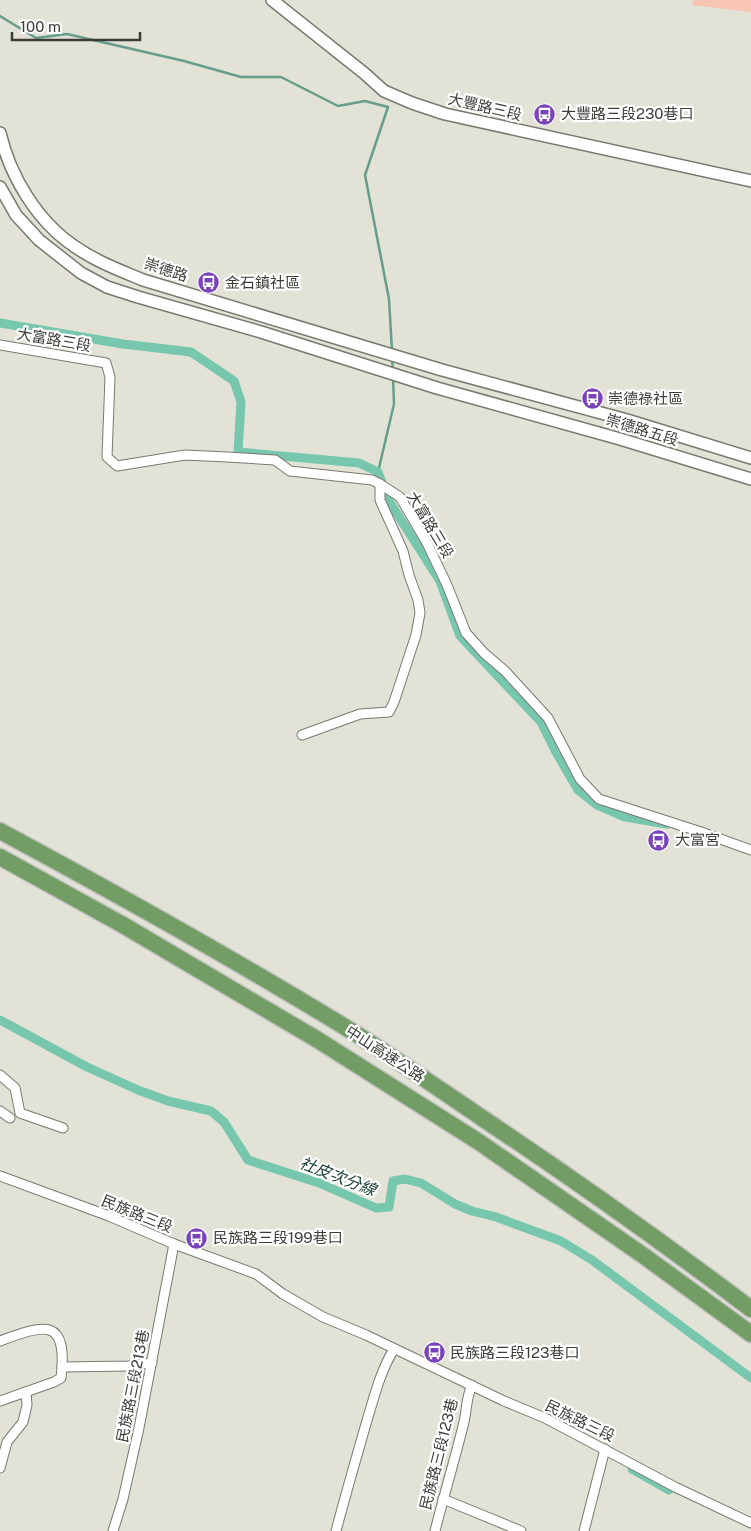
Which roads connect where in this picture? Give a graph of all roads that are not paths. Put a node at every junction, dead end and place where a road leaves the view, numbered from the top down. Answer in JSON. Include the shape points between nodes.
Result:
{"nodes":[{"id":1,"x":272,"y":0,"type":"edge"},
{"id":2,"x":0,"y":133,"type":"edge"},
{"id":3,"x":751,"y":180,"type":"edge"},
{"id":4,"x":0,"y":187,"type":"edge"},
{"id":5,"x":0,"y":345,"type":"edge"},
{"id":6,"x":442,"y":370,"type":"joint"},
{"id":7,"x":751,"y":458,"type":"edge"},
{"id":8,"x":751,"y":478,"type":"edge"},
{"id":9,"x":380,"y":484,"type":"junction"},
{"id":10,"x":302,"y":735,"type":"dead end"},
{"id":11,"x":0,"y":831,"type":"edge"},
{"id":12,"x":751,"y":850,"type":"edge"},
{"id":13,"x":0,"y":857,"type":"edge"},
{"id":14,"x":0,"y":1075,"type":"edge"},
{"id":15,"x":0,"y":1111,"type":"edge"},
{"id":16,"x":10,"y":1118,"type":"dead end"},
{"id":17,"x":63,"y":1128,"type":"dead end"},
{"id":18,"x":0,"y":1176,"type":"edge"},
{"id":19,"x":174,"y":1244,"type":"junction"},
{"id":20,"x":751,"y":1309,"type":"edge"},
{"id":21,"x":751,"y":1334,"type":"edge"},
{"id":22,"x":0,"y":1341,"type":"edge"},
{"id":23,"x":394,"y":1349,"type":"junction"},
{"id":24,"x":152,"y":1363,"type":"junction"},
{"id":25,"x":62,"y":1368,"type":"junction"},
{"id":26,"x":472,"y":1385,"type":"junction"},
{"id":27,"x":26,"y":1392,"type":"junction"},
{"id":28,"x":0,"y":1401,"type":"edge"},
{"id":29,"x":605,"y":1449,"type":"junction"},
{"id":30,"x":0,"y":1468,"type":"edge"},
{"id":31,"x":443,"y":1499,"type":"junction"},
{"id":32,"x":751,"y":1523,"type":"edge"},
{"id":33,"x":113,"y":1531,"type":"edge"},
{"id":34,"x":336,"y":1531,"type":"edge"},
{"id":35,"x":435,"y":1531,"type":"edge"},
{"id":36,"x":521,"y":1531,"type":"edge"},
{"id":37,"x":584,"y":1531,"type":"edge"}],
"edges":[{"from":1,"to":3,"type":"street","name":"大豐路三段","via":[[384,91],[412,103],[445,114]]},
{"from":2,"to":6,"type":"street","name":"崇德路","via":[[8,162],[36,208],[73,246],[96,260],[143,280]]},
{"from":4,"to":8,"type":"street","name":"崇德路五段","via":[[16,215],[38,240],[82,273],[107,287],[437,388]]},
{"from":5,"to":9,"type":"street","name":"大富路三段","via":[[106,363],[110,377],[107,457],[117,466],[185,455],[237,457],[275,460],[290,471],[372,480]]},
{"from":6,"to":7,"type":"street","name":"崇德路五段","via":[[627,420]]},
{"from":9,"to":10,"type":"street","via":[[380,500],[403,551],[418,600],[420,613],[416,634],[389,712],[360,714]]},
{"from":9,"to":12,"type":"street","name":"大富路三段","via":[[400,497],[427,543],[466,633],[548,718],[580,779],[599,799]]},
{"from":11,"to":20,"type":"highway","name":"中山高速公路","via":[[137,905],[359,1036],[551,1164]]},
{"from":13,"to":21,"type":"highway","name":"中山高速公路","via":[[318,1040],[479,1142]]},
{"from":14,"to":17,"type":"street","via":[[14,1088],[20,1113]]},
{"from":15,"to":16,"type":"street"},
{"from":18,"to":19,"type":"street","name":"民族路三段"},
{"from":19,"to":23,"type":"street","name":"民族路三段","via":[[256,1274],[323,1317]]},
{"from":19,"to":24,"type":"street","name":"民族路三段213巷"},
{"from":22,"to":25,"type":"street","via":[[38,1328],[48,1328],[55,1332],[60,1343]]},
{"from":23,"to":26,"type":"street","name":"民族路三段"},
{"from":23,"to":34,"type":"street","via":[[377,1388]]},
{"from":24,"to":25,"type":"street"},
{"from":24,"to":33,"type":"street","name":"民族路三段213巷","via":[[124,1499]]},
{"from":25,"to":27,"type":"street","via":[[60,1378],[54,1382]]},
{"from":26,"to":29,"type":"street","name":"民族路三段"},
{"from":26,"to":31,"type":"street","name":"民族路三段123巷"},
{"from":27,"to":28,"type":"street"},
{"from":27,"to":30,"type":"street","via":[[23,1422],[7,1442]]},
{"from":29,"to":32,"type":"street","name":"民族路三段"},
{"from":29,"to":37,"type":"street"},
{"from":31,"to":35,"type":"street","name":"民族路三段123巷"},
{"from":31,"to":36,"type":"street"}]}
